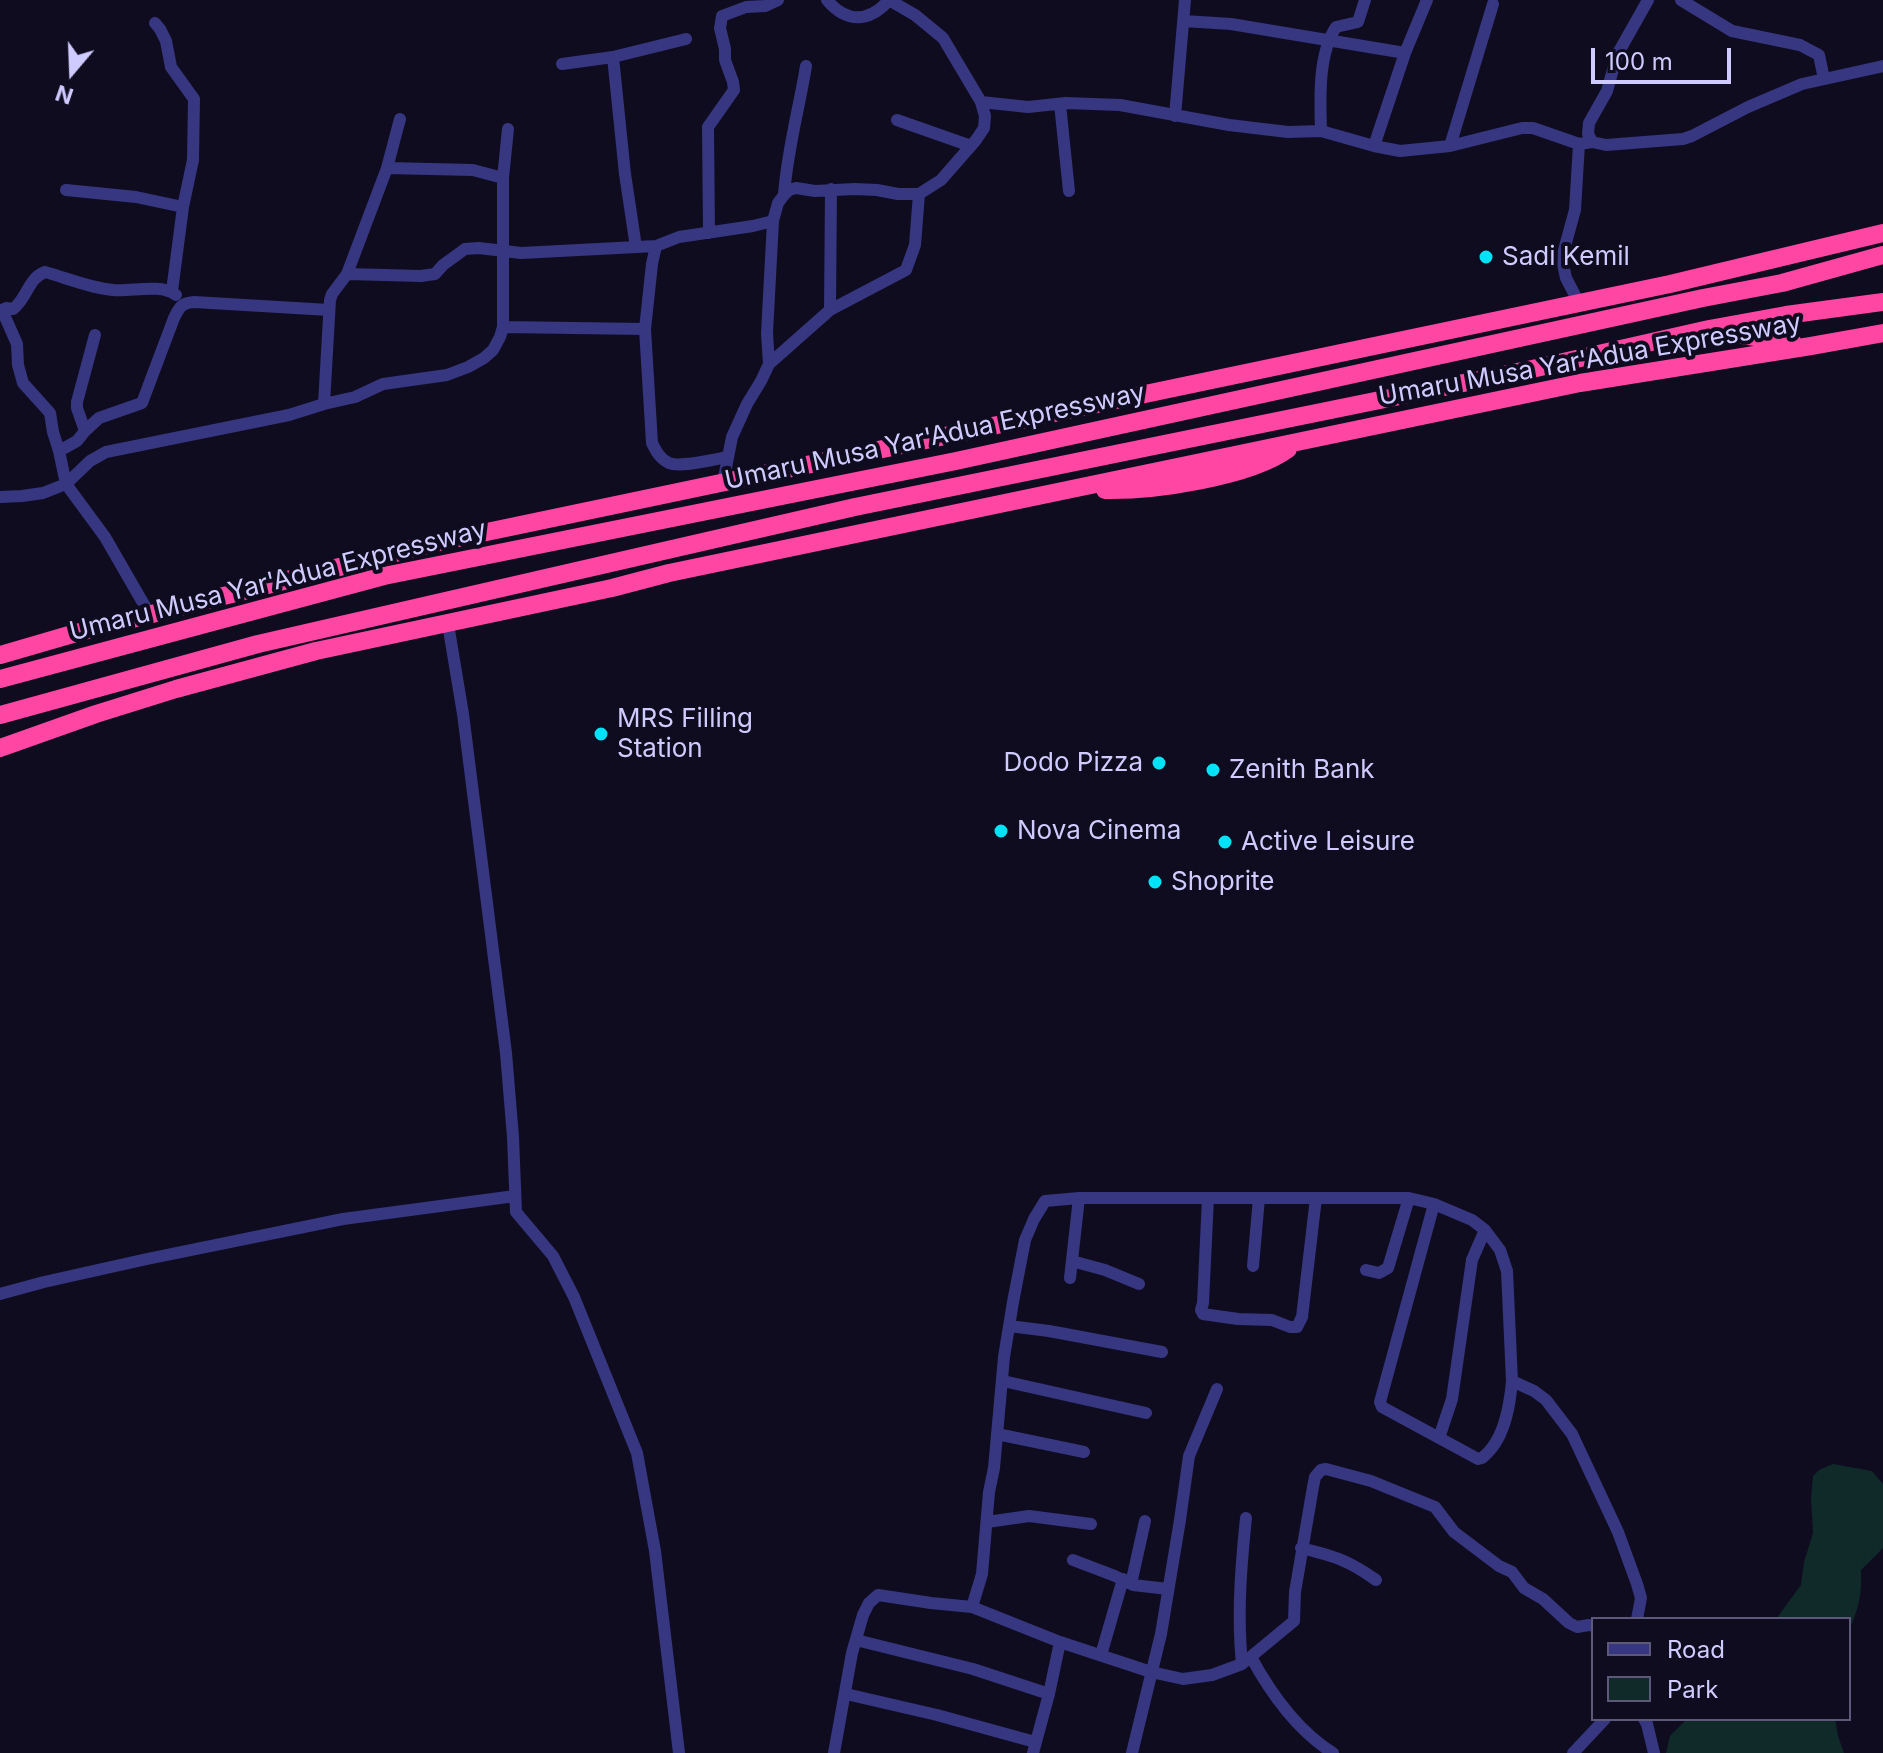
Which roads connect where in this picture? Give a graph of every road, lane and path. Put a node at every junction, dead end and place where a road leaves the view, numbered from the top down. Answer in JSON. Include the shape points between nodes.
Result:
{"nodes":[{"id":1,"x":778,"y":0,"type":"edge"},
{"id":2,"x":827,"y":0,"type":"edge"},
{"id":3,"x":889,"y":0,"type":"edge"},
{"id":4,"x":1185,"y":0,"type":"edge"},
{"id":5,"x":1365,"y":0,"type":"edge"},
{"id":6,"x":1427,"y":0,"type":"edge"},
{"id":7,"x":1648,"y":0,"type":"edge"},
{"id":8,"x":1681,"y":0,"type":"edge"},
{"id":9,"x":1493,"y":4,"type":"dead end"},
{"id":10,"x":1184,"y":21,"type":"junction"},
{"id":11,"x":155,"y":23,"type":"dead end"},
{"id":12,"x":686,"y":39,"type":"dead end"},
{"id":13,"x":1329,"y":41,"type":"junction"},
{"id":14,"x":1405,"y":53,"type":"junction"},
{"id":15,"x":613,"y":57,"type":"junction"},
{"id":16,"x":562,"y":64,"type":"dead end"},
{"id":17,"x":806,"y":66,"type":"dead end"},
{"id":18,"x":1883,"y":66,"type":"edge"},
{"id":19,"x":1824,"y":79,"type":"junction"},
{"id":20,"x":981,"y":102,"type":"junction"},
{"id":21,"x":1060,"y":104,"type":"junction"},
{"id":22,"x":1175,"y":116,"type":"junction"},
{"id":23,"x":400,"y":119,"type":"dead end"},
{"id":24,"x":897,"y":120,"type":"dead end"},
{"id":25,"x":508,"y":129,"type":"dead end"},
{"id":26,"x":1321,"y":131,"type":"junction"},
{"id":27,"x":1586,"y":143,"type":"junction"},
{"id":28,"x":971,"y":146,"type":"junction"},
{"id":29,"x":1374,"y":146,"type":"junction"},
{"id":30,"x":1450,"y":146,"type":"junction"},
{"id":31,"x":387,"y":168,"type":"junction"},
{"id":32,"x":503,"y":178,"type":"junction"},
{"id":33,"x":831,"y":189,"type":"junction"},
{"id":34,"x":66,"y":190,"type":"dead end"},
{"id":35,"x":1069,"y":191,"type":"dead end"},
{"id":36,"x":919,"y":194,"type":"junction"},
{"id":37,"x":784,"y":195,"type":"junction"},
{"id":38,"x":183,"y":207,"type":"junction"},
{"id":39,"x":773,"y":221,"type":"junction"},
{"id":40,"x":709,"y":233,"type":"junction"},
{"id":41,"x":1883,"y":233,"type":"edge"},
{"id":42,"x":656,"y":246,"type":"junction"},
{"id":43,"x":636,"y":247,"type":"junction"},
{"id":44,"x":504,"y":250,"type":"junction"},
{"id":45,"x":1883,"y":255,"type":"edge"},
{"id":46,"x":1785,"y":256,"type":"junction"},
{"id":47,"x":347,"y":274,"type":"junction"},
{"id":48,"x":172,"y":291,"type":"junction"},
{"id":49,"x":1703,"y":298,"type":"junction"},
{"id":50,"x":1883,"y":302,"type":"edge"},
{"id":51,"x":184,"y":303,"type":"junction"},
{"id":52,"x":1579,"y":303,"type":"junction"},
{"id":53,"x":2,"y":308,"type":"edge"},
{"id":54,"x":329,"y":310,"type":"junction"},
{"id":55,"x":830,"y":310,"type":"junction"},
{"id":56,"x":503,"y":327,"type":"junction"},
{"id":57,"x":645,"y":329,"type":"junction"},
{"id":58,"x":1709,"y":329,"type":"junction"},
{"id":59,"x":1883,"y":333,"type":"edge"},
{"id":60,"x":95,"y":335,"type":"dead end"},
{"id":61,"x":1531,"y":335,"type":"junction"},
{"id":62,"x":1423,"y":336,"type":"junction"},
{"id":63,"x":1811,"y":346,"type":"junction"},
{"id":64,"x":769,"y":364,"type":"junction"},
{"id":65,"x":1532,"y":369,"type":"junction"},
{"id":66,"x":324,"y":404,"type":"junction"},
{"id":67,"x":1434,"y":412,"type":"junction"},
{"id":68,"x":85,"y":431,"type":"junction"},
{"id":69,"x":961,"y":433,"type":"junction"},
{"id":70,"x":59,"y":451,"type":"junction"},
{"id":71,"x":728,"y":457,"type":"junction"},
{"id":72,"x":861,"y":480,"type":"junction"},
{"id":73,"x":723,"y":483,"type":"junction"},
{"id":74,"x":66,"y":484,"type":"junction"},
{"id":75,"x":0,"y":497,"type":"edge"},
{"id":76,"x":870,"y":504,"type":"junction"},
{"id":77,"x":978,"y":508,"type":"junction"},
{"id":78,"x":716,"y":509,"type":"junction"},
{"id":79,"x":593,"y":510,"type":"junction"},
{"id":80,"x":707,"y":541,"type":"junction"},
{"id":81,"x":612,"y":588,"type":"junction"},
{"id":82,"x":150,"y":615,"type":"junction"},
{"id":83,"x":448,"y":624,"type":"junction"},
{"id":84,"x":0,"y":655,"type":"edge"},
{"id":85,"x":0,"y":679,"type":"edge"},
{"id":86,"x":0,"y":715,"type":"edge"},
{"id":87,"x":0,"y":748,"type":"edge"},
{"id":88,"x":515,"y":1196,"type":"junction"},
{"id":89,"x":1079,"y":1198,"type":"junction"},
{"id":90,"x":1208,"y":1198,"type":"junction"},
{"id":91,"x":1259,"y":1198,"type":"junction"},
{"id":92,"x":1316,"y":1198,"type":"junction"},
{"id":93,"x":1409,"y":1198,"type":"junction"},
{"id":94,"x":1434,"y":1204,"type":"junction"},
{"id":95,"x":1485,"y":1230,"type":"junction"},
{"id":96,"x":1072,"y":1261,"type":"junction"},
{"id":97,"x":1253,"y":1266,"type":"dead end"},
{"id":98,"x":1366,"y":1270,"type":"dead end"},
{"id":99,"x":1070,"y":1278,"type":"dead end"},
{"id":100,"x":1139,"y":1284,"type":"dead end"},
{"id":101,"x":0,"y":1294,"type":"edge"},
{"id":102,"x":1009,"y":1326,"type":"junction"},
{"id":103,"x":1162,"y":1352,"type":"dead end"},
{"id":104,"x":1003,"y":1381,"type":"junction"},
{"id":105,"x":1512,"y":1381,"type":"junction"},
{"id":106,"x":1217,"y":1389,"type":"dead end"},
{"id":107,"x":1146,"y":1413,"type":"dead end"},
{"id":108,"x":997,"y":1434,"type":"junction"},
{"id":109,"x":1439,"y":1438,"type":"junction"},
{"id":110,"x":1084,"y":1452,"type":"dead end"},
{"id":111,"x":1246,"y":1518,"type":"dead end"},
{"id":112,"x":1145,"y":1521,"type":"dead end"},
{"id":113,"x":987,"y":1522,"type":"junction"},
{"id":114,"x":1091,"y":1524,"type":"dead end"},
{"id":115,"x":1301,"y":1548,"type":"junction"},
{"id":116,"x":1073,"y":1560,"type":"dead end"},
{"id":117,"x":1376,"y":1580,"type":"dead end"},
{"id":118,"x":1127,"y":1582,"type":"junction"},
{"id":119,"x":1168,"y":1589,"type":"junction"},
{"id":120,"x":972,"y":1607,"type":"junction"},
{"id":121,"x":1637,"y":1617,"type":"edge"},
{"id":122,"x":1591,"y":1626,"type":"edge"},
{"id":123,"x":856,"y":1640,"type":"junction"},
{"id":124,"x":1060,"y":1642,"type":"junction"},
{"id":125,"x":1101,"y":1655,"type":"junction"},
{"id":126,"x":1246,"y":1660,"type":"junction"},
{"id":127,"x":1151,"y":1672,"type":"junction"},
{"id":128,"x":846,"y":1694,"type":"junction"},
{"id":129,"x":1049,"y":1694,"type":"junction"},
{"id":130,"x":1603,"y":1721,"type":"edge"},
{"id":131,"x":1645,"y":1721,"type":"edge"},
{"id":132,"x":1034,"y":1748,"type":"edge"},
{"id":133,"x":838,"y":1752,"type":"edge"},
{"id":134,"x":679,"y":1753,"type":"edge"},
{"id":135,"x":1132,"y":1753,"type":"edge"},
{"id":136,"x":1333,"y":1753,"type":"edge"},
{"id":137,"x":1573,"y":1753,"type":"edge"},
{"id":138,"x":1654,"y":1753,"type":"edge"}],
"edges":[{"from":1,"to":40,"type":"street","via":[[722,16],[725,60],[734,90],[708,127]]},
{"from":2,"to":3,"type":"street","via":[[835,10],[858,17],[881,9]]},
{"from":3,"to":20,"type":"street","via":[[943,38]]},
{"from":4,"to":10,"type":"street"},
{"from":5,"to":13,"type":"street","via":[[1358,22],[1336,27]]},
{"from":6,"to":14,"type":"street"},
{"from":7,"to":27,"type":"street","via":[[1617,55]]},
{"from":8,"to":19,"type":"street","via":[[1732,31],[1810,49],[1819,55]]},
{"from":9,"to":30,"type":"street"},
{"from":10,"to":13,"type":"street"},
{"from":10,"to":22,"type":"street"},
{"from":11,"to":38,"type":"street","via":[[166,41],[171,67],[194,99],[193,160]]},
{"from":12,"to":15,"type":"street"},
{"from":13,"to":14,"type":"street"},
{"from":13,"to":26,"type":"street","via":[[1319,87]]},
{"from":14,"to":29,"type":"street"},
{"from":15,"to":16,"type":"street"},
{"from":15,"to":43,"type":"street"},
{"from":17,"to":37,"type":"street"},
{"from":18,"to":19,"type":"street"},
{"from":19,"to":27,"type":"street","via":[[1776,94],[1683,139]]},
{"from":20,"to":21,"type":"street"},
{"from":20,"to":28,"type":"street","via":[[984,128]]},
{"from":21,"to":22,"type":"street","via":[[1120,105]]},
{"from":21,"to":35,"type":"street"},
{"from":22,"to":26,"type":"street","via":[[1288,132]]},
{"from":23,"to":31,"type":"street"},
{"from":24,"to":28,"type":"street"},
{"from":25,"to":32,"type":"street"},
{"from":26,"to":29,"type":"street"},
{"from":27,"to":30,"type":"street","via":[[1522,128]]},
{"from":27,"to":52,"type":"street","via":[[1563,264]]},
{"from":28,"to":36,"type":"street","via":[[941,180]]},
{"from":29,"to":30,"type":"street","via":[[1400,151]]},
{"from":31,"to":32,"type":"street","via":[[473,170]]},
{"from":31,"to":47,"type":"street"},
{"from":32,"to":44,"type":"street"},
{"from":33,"to":36,"type":"street"},
{"from":33,"to":37,"type":"street","via":[[796,188]]},
{"from":33,"to":55,"type":"street"},
{"from":34,"to":38,"type":"street"},
{"from":36,"to":55,"type":"street","via":[[915,245],[906,270]]},
{"from":37,"to":39,"type":"street"},
{"from":38,"to":48,"type":"street"},
{"from":39,"to":40,"type":"street"},
{"from":39,"to":64,"type":"street"},
{"from":40,"to":42,"type":"street"},
{"from":41,"to":46,"type":"highway","name":"Umaru Musa Yar'Adua Expressway"},
{"from":42,"to":43,"type":"street"},
{"from":42,"to":57,"type":"street"},
{"from":43,"to":44,"type":"street"},
{"from":44,"to":47,"type":"street","via":[[465,249],[435,274]]},
{"from":44,"to":56,"type":"street"},
{"from":45,"to":49,"type":"highway","name":"Umaru Musa Yar'Adua Expressway"},
{"from":46,"to":49,"type":"highway"},
{"from":46,"to":52,"type":"highway","name":"Umaru Musa Yar'Adua Expressway"},
{"from":47,"to":54,"type":"street","via":[[332,294]]},
{"from":48,"to":51,"type":"street"},
{"from":48,"to":53,"type":"street","via":[[102,288],[45,272],[33,279],[20,304]]},
{"from":49,"to":61,"type":"highway","name":"Umaru Musa Yar'Adua Expressway"},
{"from":50,"to":58,"type":"highway","name":"Umaru Musa Yar'Adua Expressway"},
{"from":51,"to":54,"type":"street"},
{"from":51,"to":68,"type":"street","via":[[142,403],[99,418]]},
{"from":52,"to":62,"type":"highway","name":"Umaru Musa Yar'Adua Expressway"},
{"from":53,"to":70,"type":"street","via":[[17,344],[23,383],[50,413]]},
{"from":54,"to":66,"type":"street"},
{"from":55,"to":64,"type":"street"},
{"from":56,"to":57,"type":"street"},
{"from":56,"to":66,"type":"street","via":[[493,350],[468,367],[383,384]]},
{"from":57,"to":71,"type":"street","via":[[652,443],[658,453],[674,465]]},
{"from":58,"to":63,"type":"highway"},
{"from":58,"to":65,"type":"highway","name":"Umaru Musa Yar'Adua Expressway"},
{"from":59,"to":63,"type":"highway","name":"Umaru Musa Yar'Adua Expressway"},
{"from":60,"to":68,"type":"street","via":[[77,402]]},
{"from":61,"to":62,"type":"highway"},
{"from":61,"to":72,"type":"highway","name":"Umaru Musa Yar'Adua Expressway"},
{"from":62,"to":69,"type":"highway","name":"Umaru Musa Yar'Adua Expressway"},
{"from":63,"to":67,"type":"highway","name":"Umaru Musa Yar'Adua Expressway"},
{"from":64,"to":71,"type":"street","via":[[732,437]]},
{"from":65,"to":67,"type":"highway"},
{"from":65,"to":76,"type":"highway","name":"Umaru Musa Yar'Adua Expressway"},
{"from":66,"to":74,"type":"street","via":[[106,452]]},
{"from":67,"to":77,"type":"highway","name":"Umaru Musa Yar'Adua Expressway"},
{"from":68,"to":70,"type":"street"},
{"from":69,"to":72,"type":"highway"},
{"from":69,"to":73,"type":"highway","name":"Umaru Musa Yar'Adua Expressway"},
{"from":70,"to":74,"type":"street"},
{"from":71,"to":73,"type":"street"},
{"from":72,"to":78,"type":"highway","name":"Umaru Musa Yar'Adua Expressway"},
{"from":73,"to":79,"type":"highway","name":"Umaru Musa Yar'Adua Expressway"},
{"from":74,"to":75,"type":"street","via":[[43,493]]},
{"from":74,"to":82,"type":"street","via":[[105,537]]},
{"from":76,"to":77,"type":"highway"},
{"from":76,"to":80,"type":"highway","name":"Umaru Musa Yar'Adua Expressway"},
{"from":77,"to":81,"type":"highway","name":"Umaru Musa Yar'Adua Expressway"},
{"from":78,"to":79,"type":"highway"},
{"from":78,"to":85,"type":"highway","name":"Umaru Musa Yar'Adua Expressway","via":[[384,576]]},
{"from":79,"to":82,"type":"highway","name":"Umaru Musa Yar'Adua Expressway","via":[[439,542]]},
{"from":80,"to":81,"type":"highway"},
{"from":80,"to":86,"type":"highway","name":"Umaru Musa Yar'Adua Expressway","via":[[258,644]]},
{"from":81,"to":83,"type":"highway","name":"Umaru Musa Yar'Adua Expressway"},
{"from":82,"to":84,"type":"highway","name":"Umaru Musa Yar'Adua Expressway"},
{"from":83,"to":87,"type":"highway","name":"Umaru Musa Yar'Adua Expressway","via":[[316,651],[176,689]]},
{"from":83,"to":88,"type":"street","via":[[497,975]]},
{"from":88,"to":101,"type":"street","via":[[343,1219]]},
{"from":88,"to":134,"type":"street","via":[[516,1212],[553,1256],[574,1297],[637,1453],[655,1551]]},
{"from":89,"to":90,"type":"street"},
{"from":89,"to":96,"type":"street"},
{"from":89,"to":102,"type":"street","via":[[1045,1201],[1034,1219]]},
{"from":90,"to":91,"type":"street"},
{"from":90,"to":92,"type":"street","via":[[1203,1314],[1297,1327]]},
{"from":91,"to":92,"type":"street"},
{"from":91,"to":97,"type":"street"},
{"from":92,"to":93,"type":"street"},
{"from":93,"to":94,"type":"street"},
{"from":93,"to":98,"type":"street","via":[[1388,1268],[1379,1273]]},
{"from":94,"to":95,"type":"street"},
{"from":94,"to":109,"type":"street","via":[[1380,1402]]},
{"from":95,"to":105,"type":"street","via":[[1507,1271]]},
{"from":95,"to":109,"type":"street","via":[[1472,1260],[1452,1399]]},
{"from":96,"to":99,"type":"street"},
{"from":96,"to":100,"type":"street"},
{"from":102,"to":103,"type":"street"},
{"from":102,"to":104,"type":"street"},
{"from":104,"to":107,"type":"street"},
{"from":104,"to":108,"type":"street"},
{"from":105,"to":109,"type":"street","via":[[1499,1433],[1482,1458]]},
{"from":105,"to":121,"type":"street","via":[[1546,1400],[1572,1434],[1637,1584]]},
{"from":106,"to":119,"type":"street","via":[[1189,1456]]},
{"from":108,"to":110,"type":"street"},
{"from":108,"to":113,"type":"street"},
{"from":111,"to":126,"type":"street","via":[[1239,1640]]},
{"from":112,"to":118,"type":"street"},
{"from":113,"to":114,"type":"street","via":[[1029,1516]]},
{"from":113,"to":120,"type":"street","via":[[982,1574]]},
{"from":115,"to":117,"type":"street","via":[[1355,1564]]},
{"from":115,"to":122,"type":"street","via":[[1315,1477],[1321,1470],[1334,1470],[1435,1507],[1454,1532],[1512,1572],[1569,1623]]},
{"from":115,"to":126,"type":"street","via":[[1296,1617]]},
{"from":116,"to":118,"type":"street"},
{"from":118,"to":119,"type":"street"},
{"from":118,"to":125,"type":"street"},
{"from":119,"to":127,"type":"street"},
{"from":120,"to":123,"type":"street","via":[[878,1595],[863,1615]]},
{"from":120,"to":124,"type":"street"},
{"from":123,"to":128,"type":"street"},
{"from":123,"to":129,"type":"street"},
{"from":124,"to":125,"type":"street"},
{"from":124,"to":129,"type":"street"},
{"from":125,"to":127,"type":"street"},
{"from":126,"to":127,"type":"street","via":[[1212,1675],[1183,1679]]},
{"from":126,"to":136,"type":"street","via":[[1282,1705]]},
{"from":127,"to":135,"type":"street"},
{"from":128,"to":132,"type":"street","via":[[937,1715]]},
{"from":128,"to":133,"type":"street"},
{"from":129,"to":132,"type":"street"},
{"from":130,"to":137,"type":"street"},
{"from":131,"to":138,"type":"street"}]}
